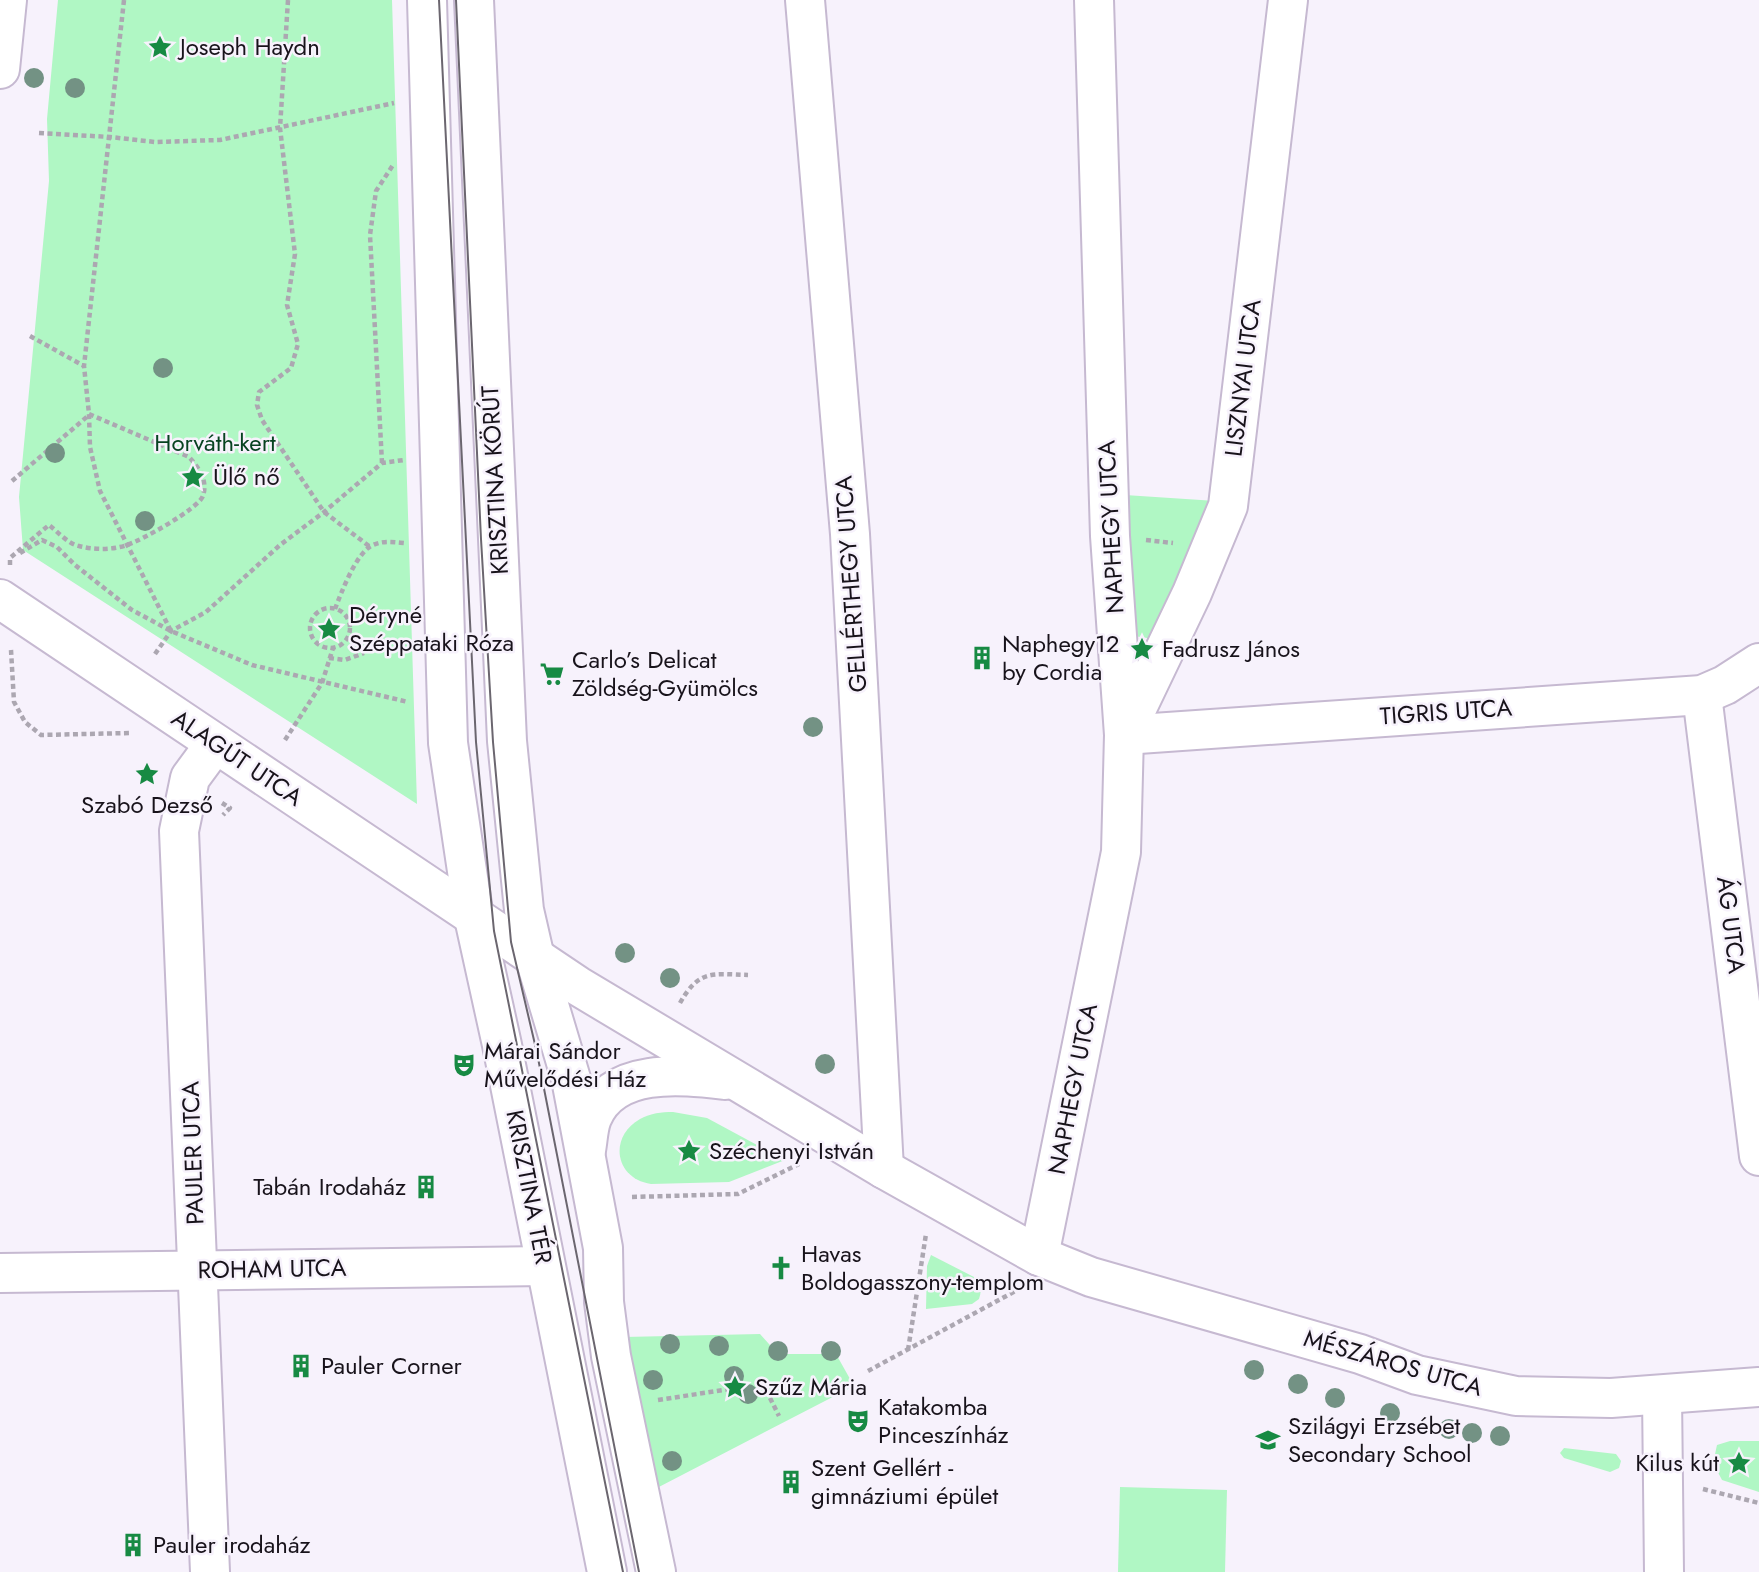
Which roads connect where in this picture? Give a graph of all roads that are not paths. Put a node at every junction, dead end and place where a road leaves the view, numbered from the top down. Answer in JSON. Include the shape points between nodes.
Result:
{"nodes":[{"id":1,"x":7,"y":0,"type":"edge"},
{"id":2,"x":426,"y":0,"type":"edge"},
{"id":3,"x":474,"y":0,"type":"edge"},
{"id":4,"x":805,"y":0,"type":"edge"},
{"id":5,"x":1094,"y":0,"type":"edge"},
{"id":6,"x":1288,"y":0,"type":"edge"},
{"id":7,"x":0,"y":69,"type":"edge"},
{"id":8,"x":0,"y":600,"type":"edge"},
{"id":9,"x":1759,"y":663,"type":"edge"},
{"id":10,"x":1702,"y":695,"type":"junction"},
{"id":11,"x":1125,"y":735,"type":"junction"},
{"id":12,"x":215,"y":744,"type":"junction"},
{"id":13,"x":474,"y":918,"type":"junction"},
{"id":14,"x":535,"y":958,"type":"junction"},
{"id":15,"x":736,"y":1081,"type":"junction"},
{"id":16,"x":585,"y":1153,"type":"junction"},
{"id":17,"x":1759,"y":1156,"type":"edge"},
{"id":18,"x":884,"y":1169,"type":"junction"},
{"id":19,"x":545,"y":1266,"type":"junction"},
{"id":20,"x":211,"y":1270,"type":"junction"},
{"id":21,"x":1031,"y":1271,"type":"junction"},
{"id":22,"x":0,"y":1273,"type":"edge"},
{"id":23,"x":1759,"y":1387,"type":"edge"},
{"id":24,"x":1662,"y":1395,"type":"junction"},
{"id":25,"x":209,"y":1572,"type":"edge"},
{"id":26,"x":607,"y":1572,"type":"edge"},
{"id":27,"x":656,"y":1572,"type":"edge"},
{"id":28,"x":1664,"y":1572,"type":"edge"}],
"edges":[{"from":1,"to":7,"type":"street"},
{"from":2,"to":13,"type":"street","via":[[448,743]]},
{"from":3,"to":14,"type":"street","name":"KRISZTINA KÖRÚT","via":[[507,741],[524,909]]},
{"from":4,"to":18,"type":"street","name":"GELLÉRTHEGY UTCA","via":[[850,534]]},
{"from":5,"to":11,"type":"street","name":"NAPHEGY UTCA","via":[[1110,536]]},
{"from":6,"to":11,"type":"street","name":"LISZNYAI UTCA","via":[[1228,506]]},
{"from":8,"to":12,"type":"street","name":"ALAGÚT UTCA"},
{"from":9,"to":10,"type":"street","name":"TIGRIS UTCA"},
{"from":10,"to":11,"type":"street","name":"TIGRIS UTCA"},
{"from":10,"to":17,"type":"street","name":"ÁG UTCA"},
{"from":11,"to":21,"type":"street","name":"NAPHEGY UTCA","via":[[1121,852]]},
{"from":12,"to":13,"type":"street","name":"ALAGÚT UTCA"},
{"from":12,"to":20,"type":"street","name":"PAULER UTCA","via":[[190,778],[179,831]]},
{"from":13,"to":14,"type":"street"},
{"from":13,"to":19,"type":"street","name":"KRISZTINA TÉR"},
{"from":14,"to":15,"type":"street"},
{"from":14,"to":16,"type":"street","via":[[571,1079]]},
{"from":15,"to":16,"type":"street","via":[[674,1074],[617,1089],[592,1118]]},
{"from":15,"to":18,"type":"street"},
{"from":16,"to":27,"type":"street","via":[[603,1248],[611,1356]]},
{"from":18,"to":21,"type":"street"},
{"from":19,"to":20,"type":"street","name":"ROHAM UTCA"},
{"from":19,"to":26,"type":"street","name":"KRISZTINA TÉR"},
{"from":20,"to":22,"type":"street","name":"ROHAM UTCA"},
{"from":20,"to":25,"type":"street","name":"PAULER UTCA"},
{"from":21,"to":24,"type":"street","name":"MÉSZÁROS UTCA","via":[[1091,1277],[1430,1377],[1516,1396]]},
{"from":23,"to":24,"type":"street","name":"MÉSZÁROS UTCA"},
{"from":24,"to":28,"type":"street"}]}
